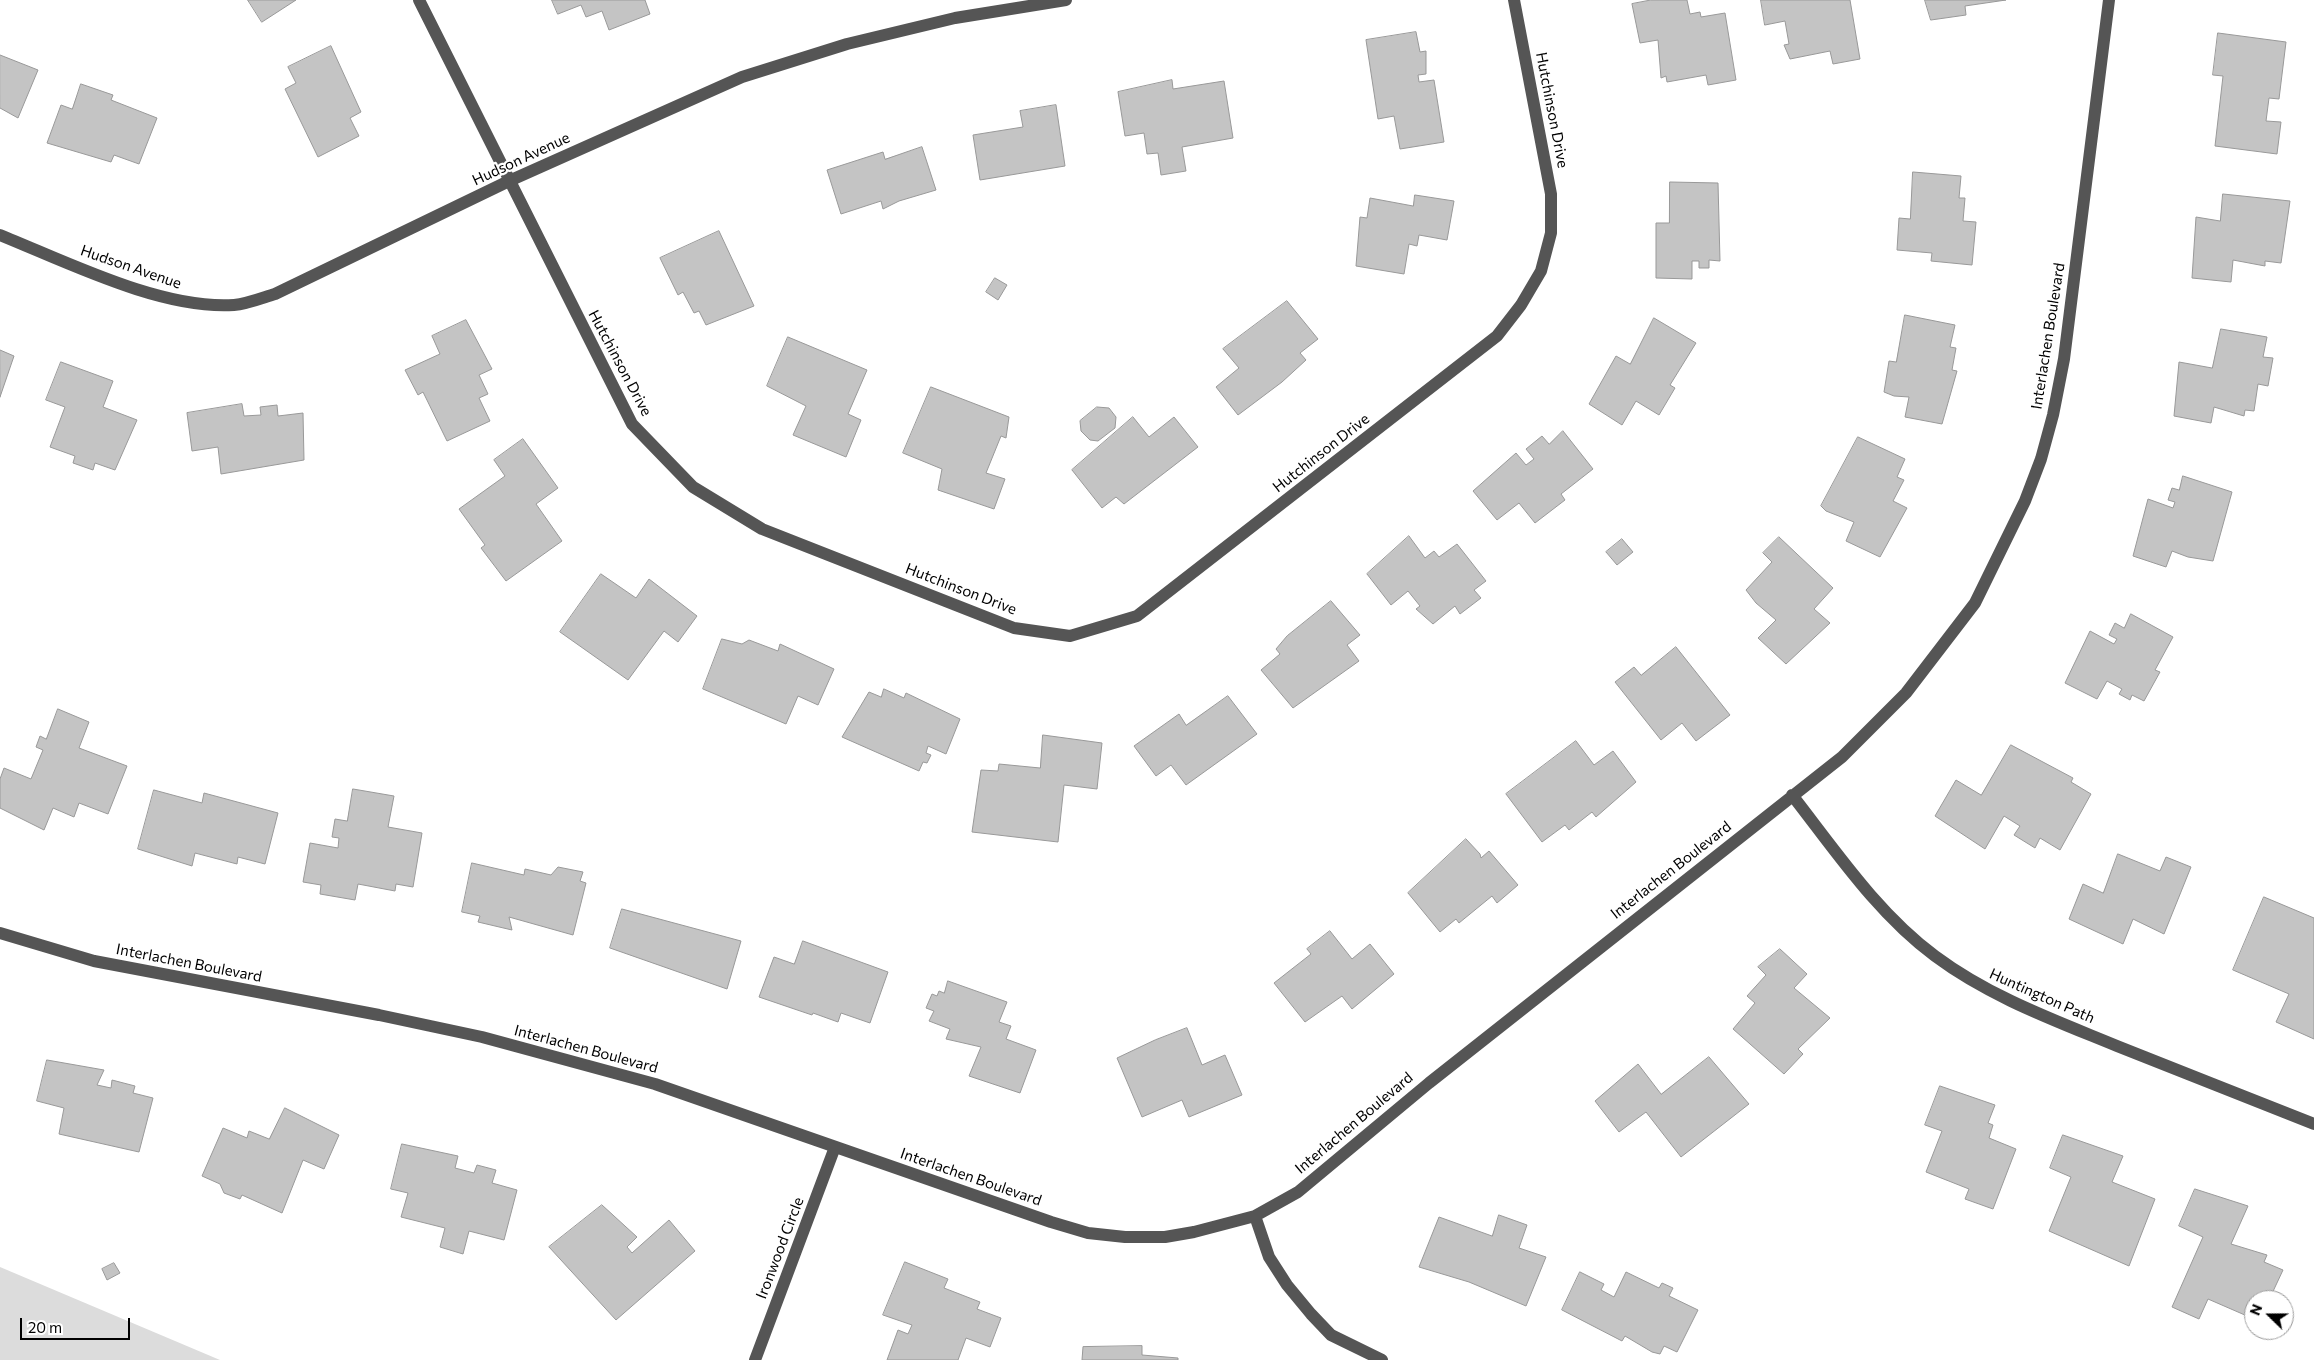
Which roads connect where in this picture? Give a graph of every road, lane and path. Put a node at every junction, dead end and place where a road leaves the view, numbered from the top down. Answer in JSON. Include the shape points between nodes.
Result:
{"nodes":[{"id":1,"x":419,"y":0,"type":"edge"},
{"id":2,"x":1066,"y":0,"type":"edge"},
{"id":3,"x":1514,"y":0,"type":"edge"},
{"id":4,"x":2109,"y":0,"type":"edge"},
{"id":5,"x":508,"y":181,"type":"junction"},
{"id":6,"x":0,"y":235,"type":"edge"},
{"id":7,"x":1792,"y":795,"type":"junction"},
{"id":8,"x":0,"y":934,"type":"edge"},
{"id":9,"x":2314,"y":1124,"type":"edge"},
{"id":10,"x":835,"y":1147,"type":"junction"},
{"id":11,"x":1255,"y":1216,"type":"junction"},
{"id":12,"x":756,"y":1360,"type":"edge"},
{"id":13,"x":1382,"y":1360,"type":"edge"}],
"edges":[{"from":1,"to":5,"type":"street","name":"Hutchinson Drive"},
{"from":2,"to":5,"type":"street","name":"Hudson Avenue","via":[[954,18],[856,42],[742,78]]},
{"from":3,"to":5,"type":"street","name":"Hutchinson Drive","via":[[1551,194],[1551,233],[1541,271],[1521,305],[1497,336],[1137,616],[1070,636],[1014,628],[762,529],[693,487],[632,424]]},
{"from":4,"to":7,"type":"street","name":"Interlachen Boulevard","via":[[2064,359],[2041,459],[1975,603],[1906,693],[1842,757]]},
{"from":5,"to":6,"type":"street","name":"Hudson Avenue","via":[[275,294],[235,305],[190,304],[136,289]]},
{"from":7,"to":9,"type":"street","name":"Huntington Path","via":[[1893,918],[1934,955],[1980,986],[2032,1012]]},
{"from":7,"to":11,"type":"street","name":"Interlachen Boulevard","via":[[1428,1083],[1298,1192]]},
{"from":8,"to":10,"type":"street","name":"Interlachen Boulevard","via":[[94,961],[482,1037],[655,1084]]},
{"from":10,"to":11,"type":"street","name":"Interlachen Boulevard","via":[[1088,1233],[1165,1237]]},
{"from":10,"to":12,"type":"street","name":"Ironwood Circle"},
{"from":11,"to":13,"type":"street","via":[[1269,1258],[1286,1285],[1311,1314],[1331,1335]]}]}
